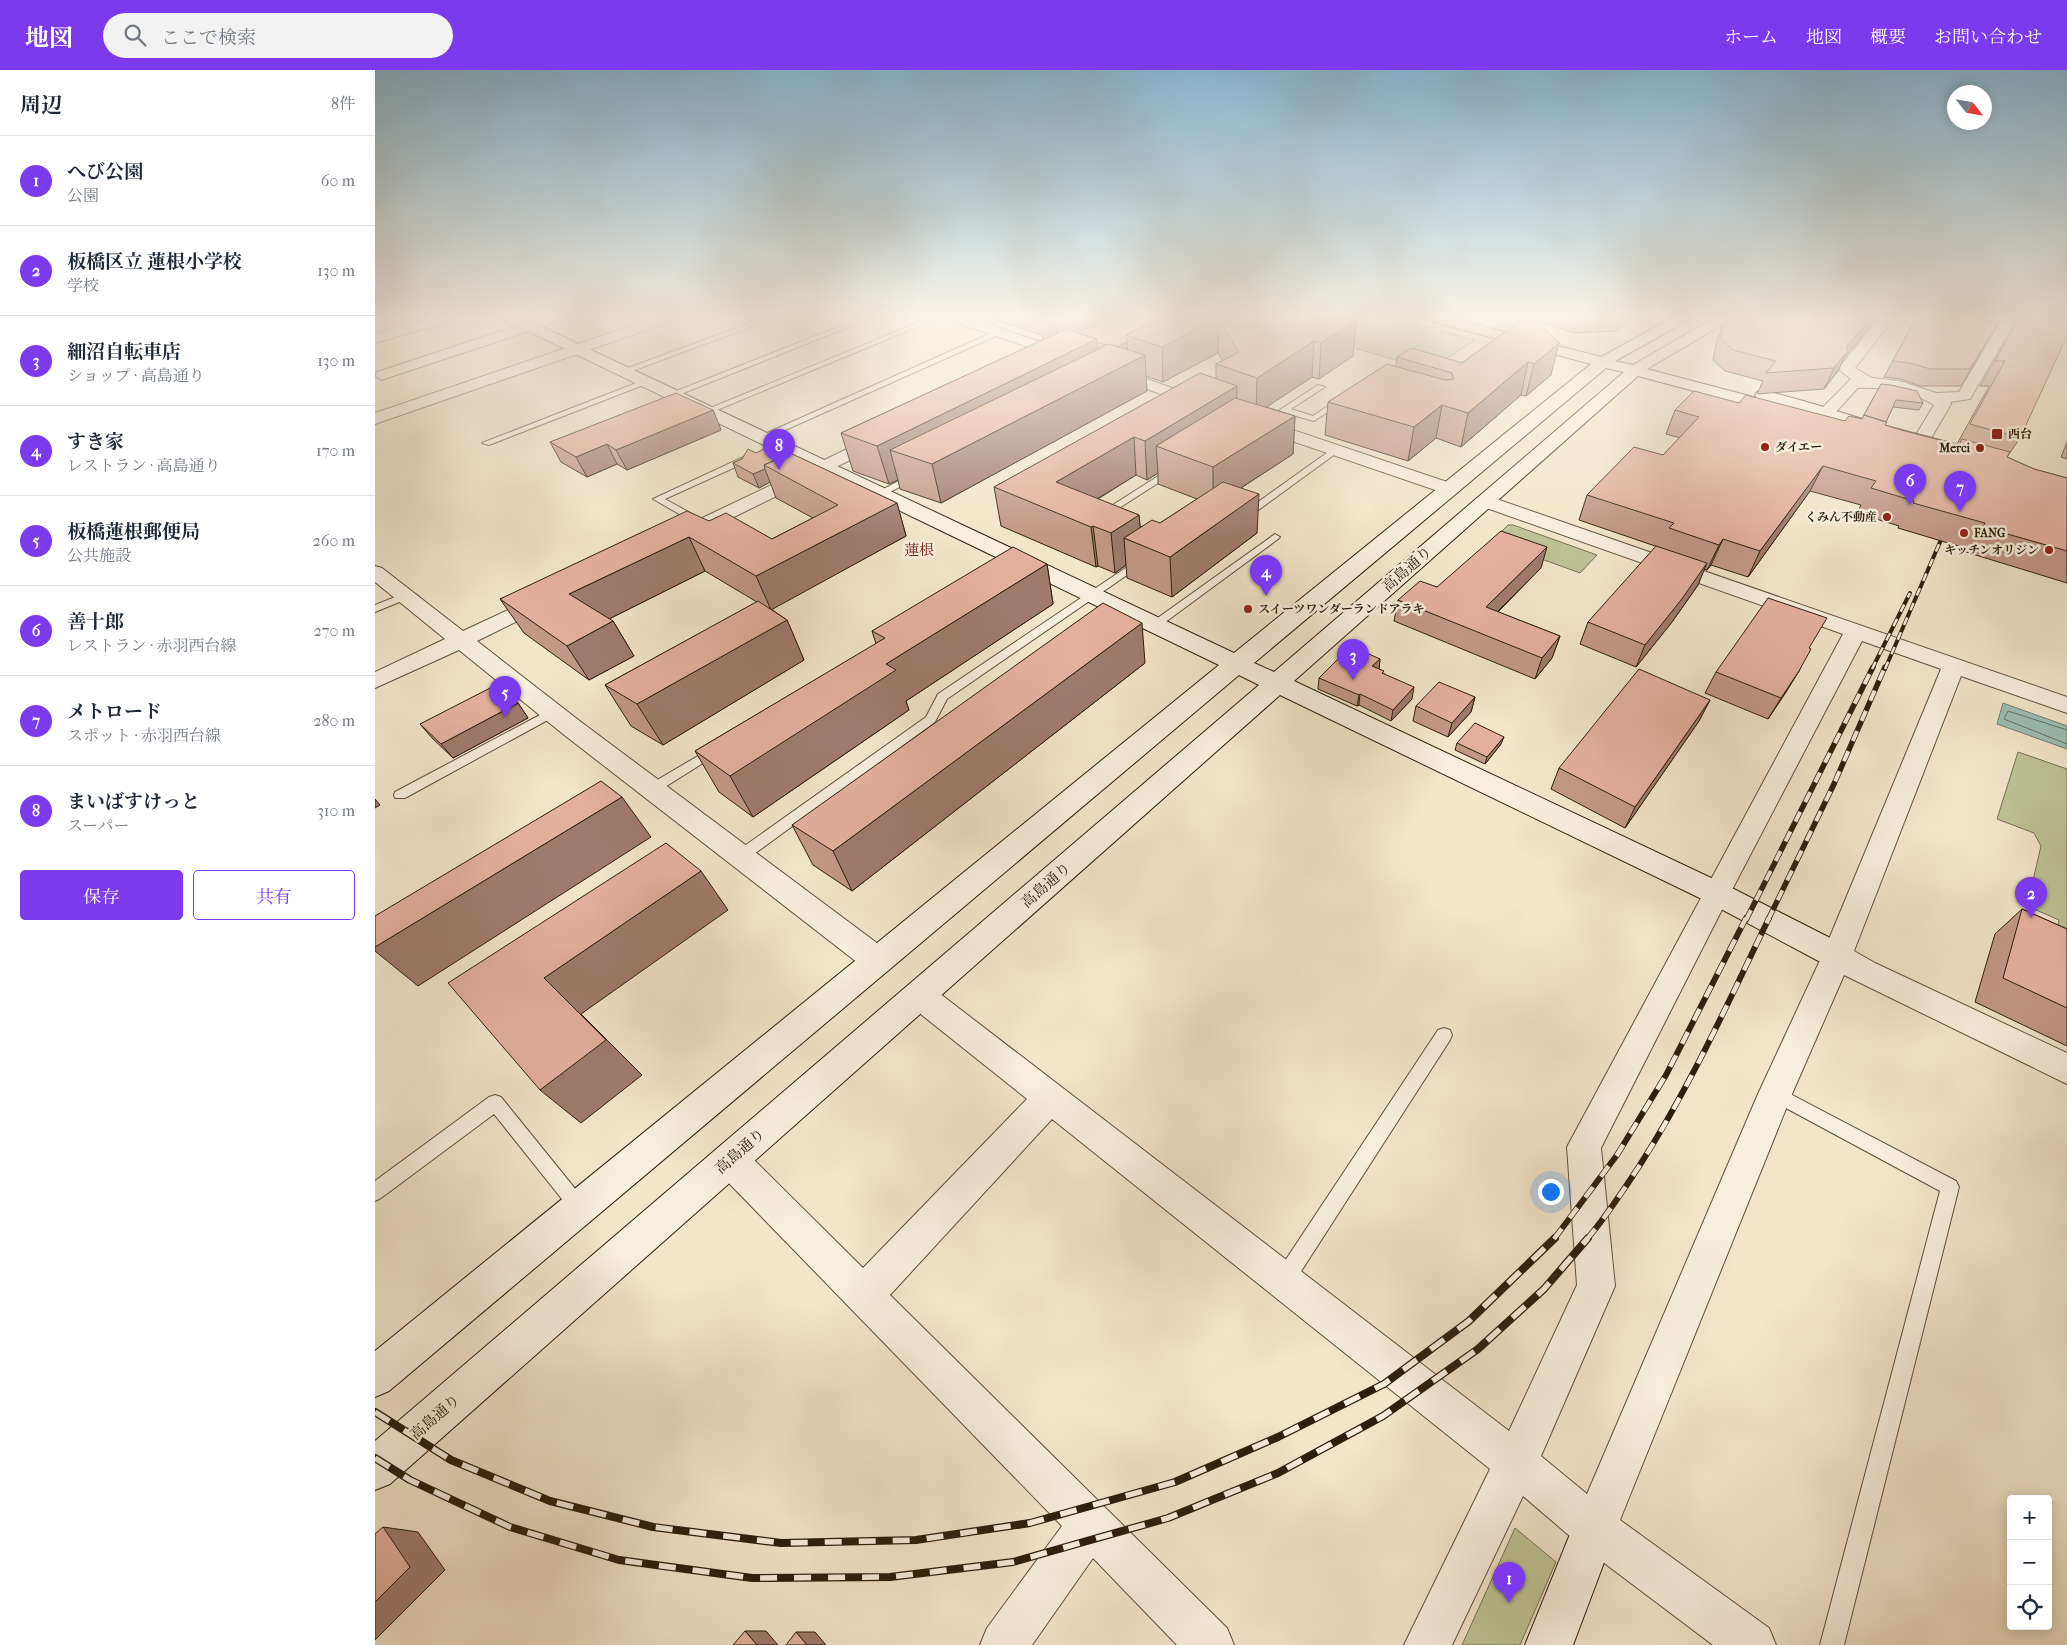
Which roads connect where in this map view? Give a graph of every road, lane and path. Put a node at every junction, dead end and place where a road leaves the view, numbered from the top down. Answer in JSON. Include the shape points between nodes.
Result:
{"nodes":[{"id":1,"x":406,"y":390,"type":"edge"},
{"id":2,"x":463,"y":390,"type":"edge"},
{"id":3,"x":627,"y":390,"type":"edge"},
{"id":4,"x":663,"y":390,"type":"edge"},
{"id":5,"x":684,"y":390,"type":"edge"},
{"id":6,"x":760,"y":390,"type":"edge"},
{"id":7,"x":883,"y":390,"type":"edge"},
{"id":8,"x":1162,"y":390,"type":"edge"},
{"id":9,"x":1317,"y":390,"type":"edge"},
{"id":10,"x":1570,"y":390,"type":"edge"},
{"id":11,"x":1614,"y":390,"type":"edge"},
{"id":12,"x":1716,"y":390,"type":"edge"},
{"id":13,"x":1848,"y":390,"type":"edge"},
{"id":14,"x":1911,"y":390,"type":"edge"},
{"id":15,"x":1968,"y":390,"type":"edge"},
{"id":16,"x":1355,"y":391,"type":"edge"},
{"id":17,"x":673,"y":394,"type":"junction"},
{"id":18,"x":1935,"y":398,"type":"junction"},
{"id":19,"x":427,"y":402,"type":"junction"},
{"id":20,"x":1215,"y":408,"type":"edge"},
{"id":21,"x":1284,"y":410,"type":"junction"},
{"id":22,"x":707,"y":411,"type":"junction"},
{"id":23,"x":1241,"y":417,"type":"edge"},
{"id":24,"x":1823,"y":418,"type":"junction"},
{"id":25,"x":375,"y":420,"type":"edge"},
{"id":26,"x":1262,"y":424,"type":"junction"},
{"id":27,"x":893,"y":432,"type":"edge"},
{"id":28,"x":486,"y":443,"type":"dead end"},
{"id":29,"x":768,"y":446,"type":"junction"},
{"id":30,"x":1335,"y":450,"type":"junction"},
{"id":31,"x":1185,"y":462,"type":"edge"},
{"id":32,"x":823,"y":466,"type":"junction"},
{"id":33,"x":924,"y":471,"type":"edge"},
{"id":34,"x":1450,"y":489,"type":"junction"},
{"id":35,"x":881,"y":494,"type":"junction"},
{"id":36,"x":1485,"y":502,"type":"junction"},
{"id":37,"x":1243,"y":518,"type":"edge"},
{"id":38,"x":704,"y":524,"type":"junction"},
{"id":39,"x":1103,"y":526,"type":"edge"},
{"id":40,"x":1275,"y":537,"type":"dead end"},
{"id":41,"x":668,"y":541,"type":"edge"},
{"id":42,"x":1153,"y":553,"type":"edge"},
{"id":43,"x":375,"y":572,"type":"edge"},
{"id":44,"x":561,"y":592,"type":"edge"},
{"id":45,"x":1092,"y":594,"type":"junction"},
{"id":46,"x":405,"y":596,"type":"junction"},
{"id":47,"x":375,"y":610,"type":"edge"},
{"id":48,"x":1156,"y":624,"type":"junction"},
{"id":49,"x":1856,"y":631,"type":"junction"},
{"id":50,"x":462,"y":640,"type":"junction"},
{"id":51,"x":1238,"y":663,"type":"junction"},
{"id":52,"x":1954,"y":666,"type":"junction"},
{"id":53,"x":375,"y":681,"type":"edge"},
{"id":54,"x":1277,"y":683,"type":"junction"},
{"id":55,"x":2067,"y":705,"type":"edge"},
{"id":56,"x":553,"y":712,"type":"junction"},
{"id":57,"x":727,"y":742,"type":"edge"},
{"id":58,"x":652,"y":789,"type":"junction"},
{"id":59,"x":400,"y":795,"type":"dead end"},
{"id":60,"x":741,"y":856,"type":"junction"},
{"id":61,"x":1716,"y":893,"type":"junction"},
{"id":62,"x":1837,"y":956,"type":"junction"},
{"id":63,"x":878,"y":961,"type":"junction"},
{"id":64,"x":919,"y":995,"type":"junction"},
{"id":65,"x":1444,"y":1035,"type":"dead end"},
{"id":66,"x":2067,"y":1069,"type":"edge"},
{"id":67,"x":1775,"y":1094,"type":"junction"},
{"id":68,"x":1050,"y":1098,"type":"junction"},
{"id":69,"x":730,"y":1160,"type":"junction"},
{"id":70,"x":375,"y":1192,"type":"edge"},
{"id":71,"x":579,"y":1208,"type":"junction"},
{"id":72,"x":1284,"y":1281,"type":"junction"},
{"id":73,"x":864,"y":1295,"type":"junction"},
{"id":74,"x":375,"y":1377,"type":"edge"},
{"id":75,"x":1517,"y":1463,"type":"junction"},
{"id":76,"x":375,"y":1469,"type":"edge"},
{"id":77,"x":1090,"y":1524,"type":"junction"},
{"id":78,"x":1595,"y":1528,"type":"junction"},
{"id":79,"x":1004,"y":1645,"type":"edge"},
{"id":80,"x":1210,"y":1645,"type":"edge"},
{"id":81,"x":1428,"y":1645,"type":"edge"},
{"id":82,"x":1549,"y":1645,"type":"edge"},
{"id":83,"x":1752,"y":1645,"type":"edge"},
{"id":84,"x":1832,"y":1645,"type":"edge"}],
"edges":[{"from":1,"to":19,"type":"street"},
{"from":2,"to":19,"type":"street"},
{"from":3,"to":28,"type":"lane"},
{"from":4,"to":17,"type":"street"},
{"from":5,"to":17,"type":"lane"},
{"from":6,"to":22,"type":"lane"},
{"from":7,"to":29,"type":"lane"},
{"from":8,"to":20,"type":"street"},
{"from":9,"to":21,"type":"lane"},
{"from":10,"to":34,"type":"street"},
{"from":11,"to":36,"type":"street","name":"高島通り"},
{"from":12,"to":24,"type":"street"},
{"from":13,"to":24,"type":"street"},
{"from":14,"to":18,"type":"street"},
{"from":15,"to":18,"type":"street","via":[[1964,396]]},
{"from":16,"to":21,"type":"lane","via":[[1314,419]]},
{"from":17,"to":22,"type":"street"},
{"from":18,"to":24,"type":"street","via":[[1943,404],[1905,444]]},
{"from":19,"to":25,"type":"street"},
{"from":21,"to":26,"type":"lane"},
{"from":22,"to":29,"type":"street"},
{"from":23,"to":26,"type":"street"},
{"from":26,"to":30,"type":"street"},
{"from":27,"to":32,"type":"street"},
{"from":29,"to":32,"type":"street"},
{"from":29,"to":38,"type":"lane","via":[[658,499]]},
{"from":30,"to":34,"type":"street"},
{"from":30,"to":37,"type":"lane"},
{"from":31,"to":39,"type":"lane","via":[[1102,514]]},
{"from":32,"to":35,"type":"street"},
{"from":32,"to":38,"type":"street"},
{"from":33,"to":35,"type":"lane"},
{"from":34,"to":51,"type":"street"},
{"from":35,"to":45,"type":"street"},
{"from":36,"to":49,"type":"street"},
{"from":36,"to":54,"type":"street","name":"高島通り"},
{"from":38,"to":41,"type":"street"},
{"from":40,"to":48,"type":"lane"},
{"from":42,"to":45,"type":"lane"},
{"from":43,"to":46,"type":"street"},
{"from":44,"to":50,"type":"street"},
{"from":45,"to":48,"type":"street"},
{"from":45,"to":60,"type":"lane","via":[[943,697],[931,720]]},
{"from":46,"to":47,"type":"lane"},
{"from":46,"to":50,"type":"street"},
{"from":48,"to":51,"type":"street"},
{"from":49,"to":52,"type":"street"},
{"from":49,"to":61,"type":"street"},
{"from":50,"to":53,"type":"street"},
{"from":50,"to":56,"type":"street"},
{"from":51,"to":54,"type":"street"},
{"from":51,"to":63,"type":"street"},
{"from":52,"to":55,"type":"street"},
{"from":52,"to":62,"type":"street"},
{"from":54,"to":61,"type":"street"},
{"from":54,"to":64,"type":"street","name":"高島通り"},
{"from":56,"to":58,"type":"street"},
{"from":56,"to":59,"type":"lane"},
{"from":57,"to":58,"type":"lane"},
{"from":58,"to":60,"type":"street"},
{"from":60,"to":63,"type":"street"},
{"from":61,"to":62,"type":"street"},
{"from":61,"to":75,"type":"street","via":[[1584,1147],[1596,1286]]},
{"from":62,"to":66,"type":"street"},
{"from":62,"to":67,"type":"street"},
{"from":63,"to":71,"type":"street"},
{"from":64,"to":68,"type":"street"},
{"from":64,"to":69,"type":"street","name":"高島通り"},
{"from":65,"to":72,"type":"lane"},
{"from":67,"to":78,"type":"street"},
{"from":67,"to":84,"type":"lane","via":[[1950,1187]]},
{"from":68,"to":72,"type":"street"},
{"from":68,"to":73,"type":"street"},
{"from":69,"to":73,"type":"street"},
{"from":69,"to":76,"type":"street","name":"高島通り"},
{"from":70,"to":71,"type":"lane","via":[[495,1103]]},
{"from":71,"to":74,"type":"street"},
{"from":72,"to":75,"type":"street"},
{"from":73,"to":77,"type":"street"},
{"from":75,"to":78,"type":"street"},
{"from":75,"to":81,"type":"street"},
{"from":77,"to":79,"type":"street"},
{"from":77,"to":80,"type":"street"},
{"from":78,"to":82,"type":"street"},
{"from":78,"to":83,"type":"street"}]}
